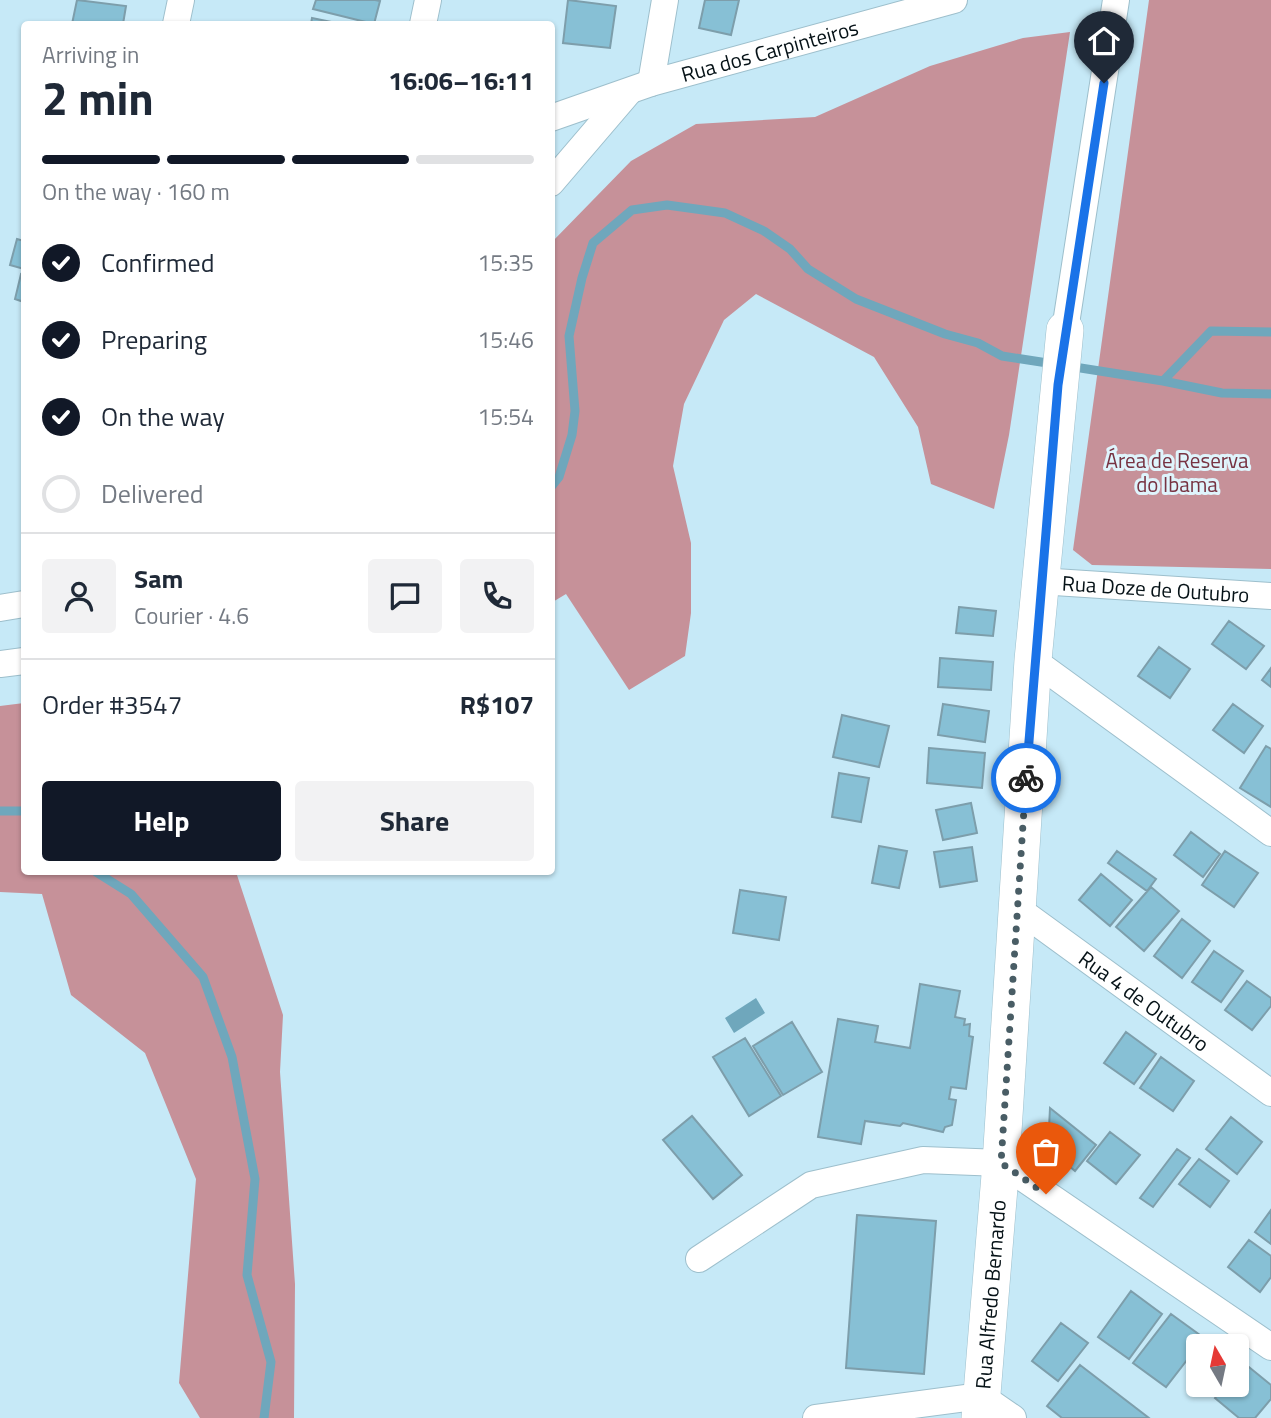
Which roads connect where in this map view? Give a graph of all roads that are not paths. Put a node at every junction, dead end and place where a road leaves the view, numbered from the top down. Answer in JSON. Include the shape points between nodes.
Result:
{"nodes":[{"id":1,"x":181,"y":0,"type":"edge"},
{"id":2,"x":428,"y":0,"type":"edge"},
{"id":3,"x":665,"y":0,"type":"edge"},
{"id":4,"x":954,"y":0,"type":"edge"},
{"id":5,"x":1116,"y":0,"type":"edge"},
{"id":6,"x":880,"y":10,"type":"edge"},
{"id":7,"x":177,"y":21,"type":"edge"},
{"id":8,"x":424,"y":21,"type":"edge"},
{"id":9,"x":639,"y":88,"type":"junction"},
{"id":10,"x":555,"y":117,"type":"edge"},
{"id":11,"x":555,"y":179,"type":"edge"},
{"id":12,"x":1065,"y":330,"type":"joint"},
{"id":13,"x":1040,"y":581,"type":"junction"},
{"id":14,"x":1271,"y":596,"type":"edge"},
{"id":15,"x":21,"y":604,"type":"edge"},
{"id":16,"x":0,"y":608,"type":"edge"},
{"id":17,"x":1033,"y":660,"type":"junction"},
{"id":18,"x":21,"y":661,"type":"edge"},
{"id":19,"x":0,"y":664,"type":"edge"},
{"id":20,"x":1271,"y":833,"type":"edge"},
{"id":21,"x":1018,"y":909,"type":"junction"},
{"id":22,"x":1271,"y":1093,"type":"edge"},
{"id":23,"x":1001,"y":1163,"type":"junction"},
{"id":24,"x":699,"y":1259,"type":"dead end"},
{"id":25,"x":1271,"y":1347,"type":"edge"},
{"id":26,"x":980,"y":1407,"type":"edge"},
{"id":27,"x":816,"y":1418,"type":"edge"},
{"id":28,"x":1013,"y":1418,"type":"edge"}],
"edges":[{"from":1,"to":7,"type":"street"},
{"from":2,"to":8,"type":"street"},
{"from":3,"to":9,"type":"street"},
{"from":4,"to":6,"type":"street","name":"Rua dos Carpinteiros"},
{"from":5,"to":12,"type":"street","name":"Rua Alfredo Bernardo"},
{"from":6,"to":9,"type":"street","name":"Rua dos Carpinteiros"},
{"from":9,"to":10,"type":"street","name":"Rua dos Carpinteiros"},
{"from":9,"to":11,"type":"street"},
{"from":12,"to":13,"type":"street","name":"Rua Alfredo Bernardo"},
{"from":13,"to":14,"type":"street","name":"Rua Doze de Outubro"},
{"from":13,"to":17,"type":"street","name":"Rua Alfredo Bernardo"},
{"from":15,"to":16,"type":"street"},
{"from":17,"to":20,"type":"street"},
{"from":17,"to":21,"type":"street","name":"Rua Alfredo Bernardo"},
{"from":18,"to":19,"type":"street"},
{"from":21,"to":22,"type":"street","name":"Rua 4 de Outubro"},
{"from":21,"to":23,"type":"street","name":"Rua Alfredo Bernardo"},
{"from":23,"to":24,"type":"street","via":[[923,1160],[811,1185]]},
{"from":23,"to":25,"type":"street"},
{"from":23,"to":26,"type":"street","name":"Rua Alfredo Bernardo"},
{"from":26,"to":27,"type":"street"},
{"from":26,"to":28,"type":"street"}]}
